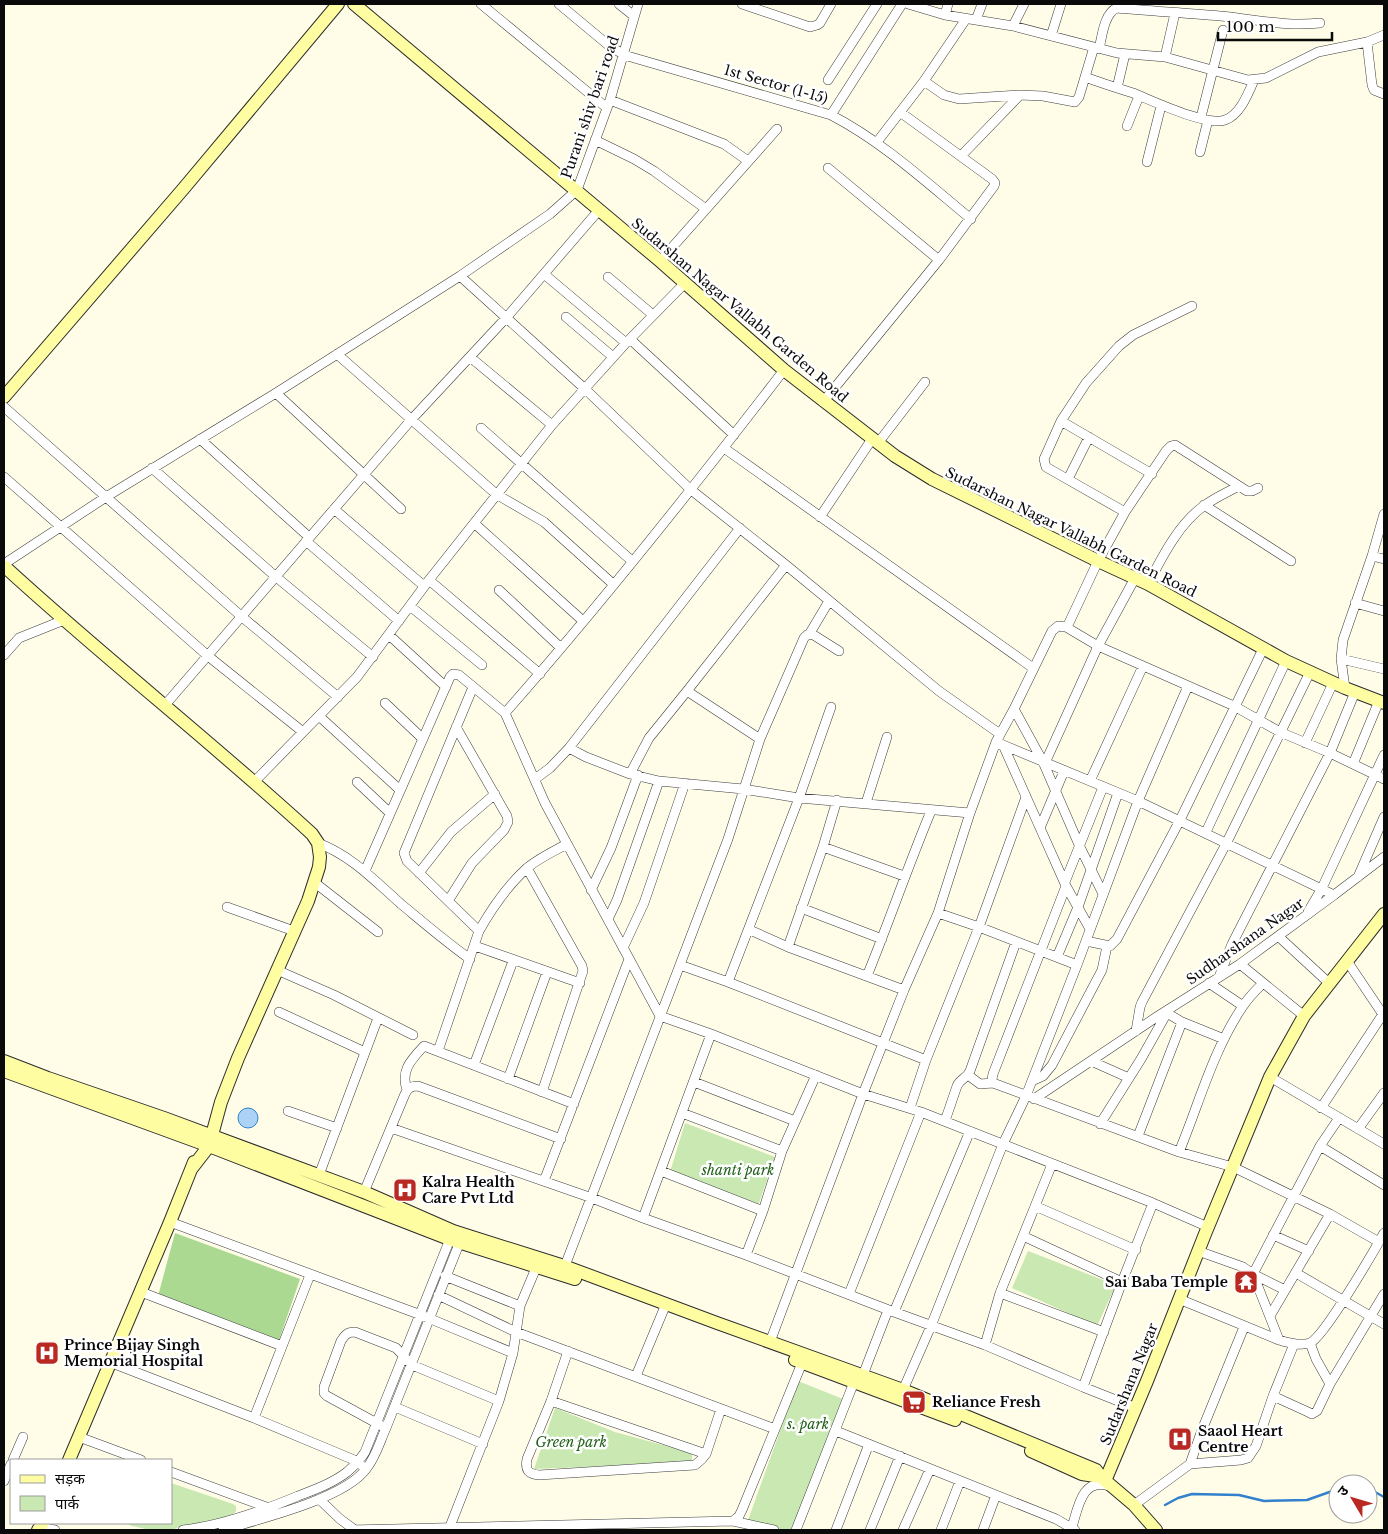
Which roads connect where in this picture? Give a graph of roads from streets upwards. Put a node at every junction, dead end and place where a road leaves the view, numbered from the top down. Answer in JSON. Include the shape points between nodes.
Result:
{"nodes":[{"id":1,"x":338,"y":4,"type":"edge"},
{"id":2,"x":354,"y":4,"type":"edge"},
{"id":3,"x":481,"y":4,"type":"edge"},
{"id":4,"x":559,"y":4,"type":"edge"},
{"id":5,"x":619,"y":4,"type":"edge"},
{"id":6,"x":638,"y":4,"type":"edge"},
{"id":7,"x":742,"y":4,"type":"edge"},
{"id":8,"x":831,"y":4,"type":"edge"},
{"id":9,"x":877,"y":4,"type":"edge"},
{"id":10,"x":902,"y":4,"type":"edge"},
{"id":11,"x":908,"y":4,"type":"edge"},
{"id":12,"x":948,"y":4,"type":"edge"},
{"id":13,"x":982,"y":4,"type":"edge"},
{"id":14,"x":1024,"y":4,"type":"edge"},
{"id":15,"x":1061,"y":4,"type":"edge"},
{"id":16,"x":1175,"y":13,"type":"junction"},
{"id":17,"x":945,"y":15,"type":"junction"},
{"id":18,"x":634,"y":16,"type":"junction"},
{"id":19,"x":966,"y":19,"type":"junction"},
{"id":20,"x":976,"y":20,"type":"junction"},
{"id":21,"x":1320,"y":23,"type":"dead end"},
{"id":22,"x":1013,"y":26,"type":"junction"},
{"id":23,"x":1223,"y":30,"type":"dead end"},
{"id":24,"x":1384,"y":35,"type":"edge"},
{"id":25,"x":1051,"y":36,"type":"junction"},
{"id":26,"x":1367,"y":42,"type":"junction"},
{"id":27,"x":1096,"y":48,"type":"junction"},
{"id":28,"x":1126,"y":54,"type":"junction"},
{"id":29,"x":624,"y":55,"type":"junction"},
{"id":30,"x":1165,"y":57,"type":"junction"},
{"id":31,"x":1213,"y":71,"type":"junction"},
{"id":32,"x":1085,"y":77,"type":"junction"},
{"id":33,"x":828,"y":80,"type":"dead end"},
{"id":34,"x":1254,"y":80,"type":"junction"},
{"id":35,"x":924,"y":81,"type":"junction"},
{"id":36,"x":1117,"y":88,"type":"junction"},
{"id":37,"x":1384,"y":94,"type":"edge"},
{"id":38,"x":1020,"y":95,"type":"junction"},
{"id":39,"x":1139,"y":96,"type":"junction"},
{"id":40,"x":609,"y":104,"type":"junction"},
{"id":41,"x":1161,"y":106,"type":"junction"},
{"id":42,"x":900,"y":112,"type":"junction"},
{"id":43,"x":831,"y":115,"type":"junction"},
{"id":44,"x":1205,"y":119,"type":"junction"},
{"id":45,"x":1127,"y":126,"type":"dead end"},
{"id":46,"x":776,"y":129,"type":"dead end"},
{"id":47,"x":595,"y":140,"type":"junction"},
{"id":48,"x":877,"y":142,"type":"junction"},
{"id":49,"x":1200,"y":152,"type":"dead end"},
{"id":50,"x":961,"y":156,"type":"junction"},
{"id":51,"x":748,"y":161,"type":"junction"},
{"id":52,"x":1147,"y":162,"type":"dead end"},
{"id":53,"x":828,"y":168,"type":"dead end"},
{"id":54,"x":577,"y":190,"type":"junction"},
{"id":55,"x":706,"y":209,"type":"junction"},
{"id":56,"x":599,"y":210,"type":"junction"},
{"id":57,"x":972,"y":218,"type":"junction"},
{"id":58,"x":939,"y":260,"type":"junction"},
{"id":59,"x":660,"y":261,"type":"junction"},
{"id":60,"x":544,"y":274,"type":"junction"},
{"id":61,"x":460,"y":276,"type":"junction"},
{"id":62,"x":608,"y":277,"type":"dead end"},
{"id":63,"x":685,"y":283,"type":"junction"},
{"id":64,"x":1192,"y":306,"type":"dead end"},
{"id":65,"x":653,"y":315,"type":"junction"},
{"id":66,"x":566,"y":316,"type":"dead end"},
{"id":67,"x":506,"y":318,"type":"junction"},
{"id":68,"x":628,"y":341,"type":"junction"},
{"id":69,"x":337,"y":354,"type":"junction"},
{"id":70,"x":470,"y":357,"type":"junction"},
{"id":71,"x":613,"y":357,"type":"junction"},
{"id":72,"x":784,"y":370,"type":"junction"},
{"id":73,"x":925,"y":382,"type":"dead end"},
{"id":74,"x":584,"y":388,"type":"junction"},
{"id":75,"x":276,"y":393,"type":"junction"},
{"id":76,"x":4,"y":397,"type":"edge"},
{"id":77,"x":823,"y":402,"type":"junction"},
{"id":78,"x":4,"y":407,"type":"edge"},
{"id":79,"x":411,"y":420,"type":"junction"},
{"id":80,"x":1060,"y":421,"type":"junction"},
{"id":81,"x":552,"y":425,"type":"junction"},
{"id":82,"x":480,"y":428,"type":"dead end"},
{"id":83,"x":734,"y":435,"type":"junction"},
{"id":84,"x":1089,"y":437,"type":"junction"},
{"id":85,"x":200,"y":439,"type":"junction"},
{"id":86,"x":875,"y":441,"type":"junction"},
{"id":87,"x":724,"y":448,"type":"junction"},
{"id":88,"x":521,"y":464,"type":"junction"},
{"id":89,"x":152,"y":468,"type":"junction"},
{"id":90,"x":1152,"y":474,"type":"junction"},
{"id":91,"x":364,"y":476,"type":"junction"},
{"id":92,"x":4,"y":477,"type":"edge"},
{"id":93,"x":1068,"y":479,"type":"junction"},
{"id":94,"x":1239,"y":486,"type":"junction"},
{"id":95,"x":1258,"y":488,"type":"dead end"},
{"id":96,"x":690,"y":489,"type":"junction"},
{"id":97,"x":496,"y":494,"type":"junction"},
{"id":98,"x":106,"y":497,"type":"junction"},
{"id":99,"x":1204,"y":505,"type":"junction"},
{"id":100,"x":334,"y":509,"type":"junction"},
{"id":101,"x":401,"y":509,"type":"dead end"},
{"id":102,"x":1125,"y":512,"type":"junction"},
{"id":103,"x":1384,"y":514,"type":"edge"},
{"id":104,"x":820,"y":516,"type":"junction"},
{"id":105,"x":474,"y":523,"type":"junction"},
{"id":106,"x":61,"y":526,"type":"junction"},
{"id":107,"x":740,"y":528,"type":"junction"},
{"id":108,"x":308,"y":539,"type":"junction"},
{"id":109,"x":1372,"y":556,"type":"junction"},
{"id":110,"x":1384,"y":559,"type":"edge"},
{"id":111,"x":632,"y":561,"type":"junction"},
{"id":112,"x":1098,"y":561,"type":"junction"},
{"id":113,"x":1291,"y":561,"type":"dead end"},
{"id":114,"x":4,"y":565,"type":"edge"},
{"id":115,"x":786,"y":565,"type":"junction"},
{"id":116,"x":275,"y":576,"type":"junction"},
{"id":117,"x":1135,"y":578,"type":"junction"},
{"id":118,"x":427,"y":583,"type":"junction"},
{"id":119,"x":613,"y":584,"type":"junction"},
{"id":120,"x":1148,"y":584,"type":"junction"},
{"id":121,"x":499,"y":590,"type":"dead end"},
{"id":122,"x":829,"y":601,"type":"junction"},
{"id":123,"x":1355,"y":603,"type":"junction"},
{"id":124,"x":410,"y":606,"type":"junction"},
{"id":125,"x":1384,"y":611,"type":"edge"},
{"id":126,"x":241,"y":616,"type":"junction"},
{"id":127,"x":64,"y":620,"type":"junction"},
{"id":128,"x":399,"y":621,"type":"junction"},
{"id":129,"x":583,"y":621,"type":"junction"},
{"id":130,"x":1066,"y":627,"type":"junction"},
{"id":131,"x":810,"y":633,"type":"junction"},
{"id":132,"x":389,"y":635,"type":"junction"},
{"id":133,"x":1098,"y":646,"type":"junction"},
{"id":134,"x":561,"y":648,"type":"junction"},
{"id":135,"x":1263,"y":649,"type":"junction"},
{"id":136,"x":839,"y":652,"type":"dead end"},
{"id":137,"x":4,"y":655,"type":"edge"},
{"id":138,"x":208,"y":656,"type":"junction"},
{"id":139,"x":373,"y":657,"type":"junction"},
{"id":140,"x":1341,"y":659,"type":"junction"},
{"id":141,"x":1286,"y":661,"type":"junction"},
{"id":142,"x":482,"y":665,"type":"dead end"},
{"id":143,"x":1143,"y":666,"type":"junction"},
{"id":144,"x":1033,"y":668,"type":"junction"},
{"id":145,"x":1384,"y":669,"type":"edge"},
{"id":146,"x":1310,"y":672,"type":"junction"},
{"id":147,"x":540,"y":674,"type":"junction"},
{"id":148,"x":1188,"y":686,"type":"junction"},
{"id":149,"x":446,"y":687,"type":"junction"},
{"id":150,"x":473,"y":687,"type":"junction"},
{"id":151,"x":1344,"y":688,"type":"junction"},
{"id":152,"x":687,"y":692,"type":"junction"},
{"id":153,"x":338,"y":697,"type":"junction"},
{"id":154,"x":1382,"y":702,"type":"edge"},
{"id":155,"x":384,"y":703,"type":"dead end"},
{"id":156,"x":165,"y":705,"type":"junction"},
{"id":157,"x":1234,"y":706,"type":"junction"},
{"id":158,"x":831,"y":707,"type":"dead end"},
{"id":159,"x":1014,"y":709,"type":"junction"},
{"id":160,"x":505,"y":713,"type":"junction"},
{"id":161,"x":319,"y":716,"type":"junction"},
{"id":162,"x":1258,"y":720,"type":"junction"},
{"id":163,"x":456,"y":727,"type":"junction"},
{"id":164,"x":303,"y":732,"type":"junction"},
{"id":165,"x":1280,"y":732,"type":"junction"},
{"id":166,"x":887,"y":738,"type":"dead end"},
{"id":167,"x":423,"y":739,"type":"junction"},
{"id":168,"x":760,"y":739,"type":"junction"},
{"id":169,"x":999,"y":740,"type":"junction"},
{"id":170,"x":1305,"y":742,"type":"junction"},
{"id":171,"x":569,"y":748,"type":"junction"},
{"id":172,"x":1330,"y":752,"type":"junction"},
{"id":173,"x":1384,"y":755,"type":"edge"},
{"id":174,"x":1044,"y":763,"type":"junction"},
{"id":175,"x":1353,"y":764,"type":"junction"},
{"id":176,"x":1064,"y":771,"type":"junction"},
{"id":177,"x":1375,"y":774,"type":"junction"},
{"id":178,"x":634,"y":775,"type":"junction"},
{"id":179,"x":535,"y":779,"type":"junction"},
{"id":180,"x":1384,"y":779,"type":"edge"},
{"id":181,"x":660,"y":781,"type":"junction"},
{"id":182,"x":1090,"y":781,"type":"junction"},
{"id":183,"x":255,"y":782,"type":"junction"},
{"id":184,"x":356,"y":782,"type":"dead end"},
{"id":185,"x":685,"y":783,"type":"junction"},
{"id":186,"x":1103,"y":787,"type":"junction"},
{"id":187,"x":743,"y":789,"type":"junction"},
{"id":188,"x":400,"y":790,"type":"junction"},
{"id":189,"x":1055,"y":792,"type":"junction"},
{"id":190,"x":1118,"y":793,"type":"junction"},
{"id":191,"x":495,"y":794,"type":"junction"},
{"id":192,"x":1026,"y":797,"type":"junction"},
{"id":193,"x":799,"y":798,"type":"junction"},
{"id":194,"x":837,"y":800,"type":"junction"},
{"id":195,"x":1138,"y":801,"type":"junction"},
{"id":196,"x":866,"y":803,"type":"junction"},
{"id":197,"x":931,"y":811,"type":"junction"},
{"id":198,"x":390,"y":813,"type":"junction"},
{"id":199,"x":970,"y":813,"type":"junction"},
{"id":200,"x":1384,"y":817,"type":"edge"},
{"id":201,"x":1180,"y":820,"type":"junction"},
{"id":202,"x":1040,"y":828,"type":"junction"},
{"id":203,"x":1206,"y":832,"type":"junction"},
{"id":204,"x":1227,"y":842,"type":"junction"},
{"id":205,"x":318,"y":843,"type":"junction"},
{"id":206,"x":567,"y":844,"type":"junction"},
{"id":207,"x":823,"y":847,"type":"junction"},
{"id":208,"x":1080,"y":847,"type":"junction"},
{"id":209,"x":1384,"y":857,"type":"edge"},
{"id":210,"x":1274,"y":864,"type":"junction"},
{"id":211,"x":527,"y":868,"type":"junction"},
{"id":212,"x":1091,"y":869,"type":"junction"},
{"id":213,"x":365,"y":871,"type":"junction"},
{"id":214,"x":419,"y":873,"type":"junction"},
{"id":215,"x":904,"y":876,"type":"junction"},
{"id":216,"x":1358,"y":877,"type":"junction"},
{"id":217,"x":314,"y":882,"type":"junction"},
{"id":218,"x":1065,"y":884,"type":"junction"},
{"id":219,"x":1322,"y":888,"type":"junction"},
{"id":220,"x":591,"y":890,"type":"junction"},
{"id":221,"x":1103,"y":894,"type":"junction"},
{"id":222,"x":1334,"y":894,"type":"junction"},
{"id":223,"x":448,"y":901,"type":"junction"},
{"id":224,"x":227,"y":907,"type":"dead end"},
{"id":225,"x":1078,"y":907,"type":"junction"},
{"id":226,"x":801,"y":908,"type":"junction"},
{"id":227,"x":938,"y":913,"type":"junction"},
{"id":228,"x":1307,"y":914,"type":"junction"},
{"id":229,"x":1384,"y":915,"type":"edge"},
{"id":230,"x":608,"y":919,"type":"junction"},
{"id":231,"x":979,"y":927,"type":"junction"},
{"id":232,"x":1090,"y":929,"type":"junction"},
{"id":233,"x":750,"y":930,"type":"junction"},
{"id":234,"x":294,"y":931,"type":"junction"},
{"id":235,"x":480,"y":931,"type":"junction"},
{"id":236,"x":378,"y":932,"type":"dead end"},
{"id":237,"x":1278,"y":936,"type":"junction"},
{"id":238,"x":882,"y":940,"type":"junction"},
{"id":239,"x":1086,"y":941,"type":"junction"},
{"id":240,"x":1016,"y":942,"type":"junction"},
{"id":241,"x":475,"y":946,"type":"junction"},
{"id":242,"x":1107,"y":946,"type":"junction"},
{"id":243,"x":788,"y":947,"type":"junction"},
{"id":244,"x":623,"y":948,"type":"junction"},
{"id":245,"x":1042,"y":952,"type":"junction"},
{"id":246,"x":1057,"y":957,"type":"junction"},
{"id":247,"x":470,"y":959,"type":"junction"},
{"id":248,"x":629,"y":959,"type":"junction"},
{"id":249,"x":513,"y":961,"type":"junction"},
{"id":250,"x":1347,"y":962,"type":"junction"},
{"id":251,"x":1240,"y":964,"type":"junction"},
{"id":252,"x":680,"y":965,"type":"junction"},
{"id":253,"x":1077,"y":965,"type":"junction"},
{"id":254,"x":277,"y":970,"type":"junction"},
{"id":255,"x":546,"y":972,"type":"junction"},
{"id":256,"x":867,"y":976,"type":"junction"},
{"id":257,"x":1219,"y":977,"type":"junction"},
{"id":258,"x":728,"y":982,"type":"junction"},
{"id":259,"x":580,"y":983,"type":"junction"},
{"id":260,"x":1210,"y":983,"type":"junction"},
{"id":261,"x":1263,"y":983,"type":"junction"},
{"id":262,"x":1330,"y":984,"type":"junction"},
{"id":263,"x":904,"y":990,"type":"junction"},
{"id":264,"x":1243,"y":1006,"type":"junction"},
{"id":265,"x":279,"y":1012,"type":"dead end"},
{"id":266,"x":1165,"y":1012,"type":"junction"},
{"id":267,"x":1384,"y":1015,"type":"edge"},
{"id":268,"x":660,"y":1016,"type":"junction"},
{"id":269,"x":1304,"y":1016,"type":"junction"},
{"id":270,"x":378,"y":1018,"type":"junction"},
{"id":271,"x":1182,"y":1022,"type":"junction"},
{"id":272,"x":1136,"y":1031,"type":"junction"},
{"id":273,"x":712,"y":1034,"type":"junction"},
{"id":274,"x":412,"y":1035,"type":"dead end"},
{"id":275,"x":1224,"y":1039,"type":"junction"},
{"id":276,"x":882,"y":1044,"type":"junction"},
{"id":277,"x":438,"y":1051,"type":"junction"},
{"id":278,"x":366,"y":1052,"type":"junction"},
{"id":279,"x":926,"y":1060,"type":"junction"},
{"id":280,"x":4,"y":1061,"type":"edge"},
{"id":281,"x":1091,"y":1061,"type":"junction"},
{"id":282,"x":474,"y":1065,"type":"junction"},
{"id":283,"x":4,"y":1071,"type":"edge"},
{"id":284,"x":816,"y":1075,"type":"junction"},
{"id":285,"x":968,"y":1075,"type":"junction"},
{"id":286,"x":1270,"y":1077,"type":"junction"},
{"id":287,"x":1129,"y":1078,"type":"junction"},
{"id":288,"x":508,"y":1079,"type":"junction"},
{"id":289,"x":1032,"y":1081,"type":"junction"},
{"id":290,"x":694,"y":1082,"type":"junction"},
{"id":291,"x":993,"y":1083,"type":"junction"},
{"id":292,"x":407,"y":1090,"type":"junction"},
{"id":293,"x":542,"y":1092,"type":"junction"},
{"id":294,"x":1384,"y":1093,"type":"edge"},
{"id":295,"x":863,"y":1094,"type":"junction"},
{"id":296,"x":1030,"y":1098,"type":"junction"},
{"id":297,"x":574,"y":1104,"type":"junction"},
{"id":298,"x":910,"y":1108,"type":"junction"},
{"id":299,"x":1321,"y":1108,"type":"junction"},
{"id":300,"x":288,"y":1111,"type":"dead end"},
{"id":301,"x":921,"y":1112,"type":"junction"},
{"id":302,"x":682,"y":1113,"type":"junction"},
{"id":303,"x":1339,"y":1118,"type":"junction"},
{"id":304,"x":795,"y":1121,"type":"junction"},
{"id":305,"x":945,"y":1121,"type":"junction"},
{"id":306,"x":1100,"y":1124,"type":"junction"},
{"id":307,"x":337,"y":1128,"type":"junction"},
{"id":308,"x":391,"y":1128,"type":"junction"},
{"id":309,"x":1358,"y":1129,"type":"junction"},
{"id":310,"x":970,"y":1131,"type":"junction"},
{"id":311,"x":1138,"y":1136,"type":"junction"},
{"id":312,"x":205,"y":1139,"type":"junction"},
{"id":313,"x":561,"y":1139,"type":"junction"},
{"id":314,"x":1003,"y":1144,"type":"junction"},
{"id":315,"x":1384,"y":1144,"type":"edge"},
{"id":316,"x":1320,"y":1146,"type":"junction"},
{"id":317,"x":782,"y":1151,"type":"junction"},
{"id":318,"x":1180,"y":1152,"type":"junction"},
{"id":319,"x":1052,"y":1164,"type":"junction"},
{"id":320,"x":1233,"y":1167,"type":"junction"},
{"id":321,"x":661,"y":1172,"type":"junction"},
{"id":322,"x":319,"y":1175,"type":"junction"},
{"id":323,"x":544,"y":1181,"type":"junction"},
{"id":324,"x":1384,"y":1185,"type":"edge"},
{"id":325,"x":364,"y":1192,"type":"junction"},
{"id":326,"x":1294,"y":1196,"type":"junction"},
{"id":327,"x":592,"y":1198,"type":"junction"},
{"id":328,"x":1154,"y":1203,"type":"junction"},
{"id":329,"x":1035,"y":1206,"type":"junction"},
{"id":330,"x":763,"y":1211,"type":"junction"},
{"id":331,"x":1330,"y":1214,"type":"junction"},
{"id":332,"x":642,"y":1218,"type":"junction"},
{"id":333,"x":170,"y":1222,"type":"junction"},
{"id":334,"x":1208,"y":1226,"type":"junction"},
{"id":335,"x":1384,"y":1233,"type":"edge"},
{"id":336,"x":1273,"y":1235,"type":"junction"},
{"id":337,"x":1023,"y":1236,"type":"junction"},
{"id":338,"x":456,"y":1237,"type":"junction"},
{"id":339,"x":1379,"y":1242,"type":"junction"},
{"id":340,"x":1136,"y":1250,"type":"junction"},
{"id":341,"x":1198,"y":1251,"type":"junction"},
{"id":342,"x":1309,"y":1251,"type":"junction"},
{"id":343,"x":746,"y":1255,"type":"junction"},
{"id":344,"x":536,"y":1268,"type":"junction"},
{"id":345,"x":563,"y":1270,"type":"junction"},
{"id":346,"x":1296,"y":1273,"type":"junction"},
{"id":347,"x":795,"y":1274,"type":"junction"},
{"id":348,"x":1253,"y":1274,"type":"junction"},
{"id":349,"x":310,"y":1275,"type":"junction"},
{"id":350,"x":445,"y":1276,"type":"junction"},
{"id":351,"x":1122,"y":1282,"type":"junction"},
{"id":352,"x":1285,"y":1290,"type":"junction"},
{"id":353,"x":141,"y":1292,"type":"junction"},
{"id":354,"x":848,"y":1294,"type":"junction"},
{"id":355,"x":1000,"y":1294,"type":"junction"},
{"id":356,"x":1384,"y":1294,"type":"edge"},
{"id":357,"x":438,"y":1295,"type":"junction"},
{"id":358,"x":1179,"y":1299,"type":"junction"},
{"id":359,"x":1343,"y":1300,"type":"junction"},
{"id":360,"x":520,"y":1306,"type":"junction"},
{"id":361,"x":665,"y":1308,"type":"junction"},
{"id":362,"x":891,"y":1311,"type":"junction"},
{"id":363,"x":425,"y":1316,"type":"junction"},
{"id":364,"x":1270,"y":1316,"type":"junction"},
{"id":365,"x":1370,"y":1316,"type":"junction"},
{"id":366,"x":1384,"y":1324,"type":"edge"},
{"id":367,"x":930,"y":1326,"type":"junction"},
{"id":368,"x":1244,"y":1326,"type":"junction"},
{"id":369,"x":516,"y":1332,"type":"junction"},
{"id":370,"x":1104,"y":1332,"type":"junction"},
{"id":371,"x":1279,"y":1340,"type":"junction"},
{"id":372,"x":770,"y":1342,"type":"junction"},
{"id":373,"x":1310,"y":1343,"type":"junction"},
{"id":374,"x":1294,"y":1344,"type":"junction"},
{"id":375,"x":985,"y":1345,"type":"junction"},
{"id":376,"x":282,"y":1346,"type":"junction"},
{"id":377,"x":568,"y":1351,"type":"junction"},
{"id":378,"x":513,"y":1352,"type":"junction"},
{"id":379,"x":404,"y":1357,"type":"junction"},
{"id":380,"x":804,"y":1359,"type":"junction"},
{"id":381,"x":112,"y":1362,"type":"junction"},
{"id":382,"x":412,"y":1365,"type":"junction"},
{"id":383,"x":636,"y":1376,"type":"junction"},
{"id":384,"x":858,"y":1379,"type":"junction"},
{"id":385,"x":1330,"y":1384,"type":"junction"},
{"id":386,"x":1083,"y":1387,"type":"junction"},
{"id":387,"x":903,"y":1390,"type":"junction"},
{"id":388,"x":1273,"y":1396,"type":"junction"},
{"id":389,"x":499,"y":1401,"type":"junction"},
{"id":390,"x":551,"y":1401,"type":"junction"},
{"id":391,"x":395,"y":1407,"type":"junction"},
{"id":392,"x":1136,"y":1408,"type":"junction"},
{"id":393,"x":720,"y":1409,"type":"junction"},
{"id":394,"x":254,"y":1418,"type":"junction"},
{"id":395,"x":377,"y":1424,"type":"junction"},
{"id":396,"x":386,"y":1428,"type":"junction"},
{"id":397,"x":775,"y":1428,"type":"junction"},
{"id":398,"x":836,"y":1431,"type":"junction"},
{"id":399,"x":23,"y":1437,"type":"dead end"},
{"id":400,"x":79,"y":1437,"type":"junction"},
{"id":401,"x":482,"y":1444,"type":"junction"},
{"id":402,"x":869,"y":1444,"type":"junction"},
{"id":403,"x":706,"y":1454,"type":"junction"},
{"id":404,"x":900,"y":1456,"type":"junction"},
{"id":405,"x":13,"y":1459,"type":"edge"},
{"id":406,"x":69,"y":1459,"type":"edge"},
{"id":407,"x":138,"y":1459,"type":"edge"},
{"id":408,"x":359,"y":1462,"type":"junction"},
{"id":409,"x":1190,"y":1464,"type":"junction"},
{"id":410,"x":10,"y":1467,"type":"edge"},
{"id":411,"x":930,"y":1469,"type":"junction"},
{"id":412,"x":366,"y":1470,"type":"junction"},
{"id":413,"x":172,"y":1472,"type":"edge"},
{"id":414,"x":4,"y":1481,"type":"edge"},
{"id":415,"x":960,"y":1481,"type":"junction"},
{"id":416,"x":1106,"y":1482,"type":"junction"},
{"id":417,"x":996,"y":1495,"type":"junction"},
{"id":418,"x":319,"y":1499,"type":"junction"},
{"id":419,"x":1134,"y":1505,"type":"junction"},
{"id":420,"x":271,"y":1512,"type":"junction"},
{"id":421,"x":733,"y":1521,"type":"junction"},
{"id":422,"x":40,"y":1527,"type":"edge"},
{"id":423,"x":449,"y":1529,"type":"junction"},
{"id":424,"x":1074,"y":1529,"type":"edge"},
{"id":425,"x":55,"y":1530,"type":"edge"},
{"id":426,"x":183,"y":1530,"type":"edge"},
{"id":427,"x":222,"y":1530,"type":"edge"},
{"id":428,"x":350,"y":1530,"type":"edge"},
{"id":429,"x":356,"y":1530,"type":"edge"},
{"id":430,"x":774,"y":1530,"type":"edge"},
{"id":431,"x":796,"y":1530,"type":"edge"},
{"id":432,"x":836,"y":1530,"type":"edge"},
{"id":433,"x":870,"y":1530,"type":"edge"},
{"id":434,"x":903,"y":1530,"type":"edge"},
{"id":435,"x":941,"y":1530,"type":"edge"},
{"id":436,"x":983,"y":1530,"type":"edge"},
{"id":437,"x":1156,"y":1530,"type":"edge"}],
"edges":[{"from":1,"to":76,"type":"street"},
{"from":2,"to":54,"type":"street","name":"Sudarshan Nagar Vallabh Garden Road"},
{"from":3,"to":40,"type":"street"},
{"from":4,"to":29,"type":"street","name":"1st Sector (1-15)"},
{"from":5,"to":18,"type":"street"},
{"from":6,"to":18,"type":"street","name":"Purani shiv bari road"},
{"from":7,"to":8,"type":"street","via":[[810,27],[820,23]]},
{"from":9,"to":33,"type":"street"},
{"from":10,"to":43,"type":"street"},
{"from":11,"to":17,"type":"street"},
{"from":12,"to":17,"type":"street"},
{"from":13,"to":20,"type":"street"},
{"from":14,"to":22,"type":"street"},
{"from":15,"to":25,"type":"street"},
{"from":16,"to":21,"type":"street","via":[[1273,24]]},
{"from":16,"to":27,"type":"street","via":[[1112,10]]},
{"from":16,"to":30,"type":"street"},
{"from":17,"to":19,"type":"street"},
{"from":18,"to":29,"type":"street","name":"Purani shiv bari road"},
{"from":19,"to":20,"type":"street"},
{"from":19,"to":35,"type":"street"},
{"from":20,"to":22,"type":"street"},
{"from":22,"to":25,"type":"street"},
{"from":23,"to":31,"type":"street"},
{"from":24,"to":26,"type":"street"},
{"from":25,"to":27,"type":"street"},
{"from":26,"to":34,"type":"street","via":[[1318,52],[1266,78]]},
{"from":26,"to":37,"type":"street","via":[[1372,86]]},
{"from":27,"to":28,"type":"street"},
{"from":27,"to":32,"type":"street"},
{"from":28,"to":30,"type":"street"},
{"from":28,"to":36,"type":"street"},
{"from":29,"to":40,"type":"street","name":"Purani shiv bari road"},
{"from":29,"to":43,"type":"street","name":"1st Sector (1-15)"},
{"from":30,"to":31,"type":"street"},
{"from":31,"to":34,"type":"street"},
{"from":31,"to":44,"type":"street"},
{"from":32,"to":36,"type":"street"},
{"from":32,"to":38,"type":"street","via":[[1075,102]]},
{"from":34,"to":44,"type":"street","via":[[1245,99],[1229,118],[1219,121]]},
{"from":35,"to":38,"type":"street","via":[[944,95],[959,99]]},
{"from":35,"to":42,"type":"street"},
{"from":36,"to":39,"type":"street"},
{"from":38,"to":50,"type":"street"},
{"from":39,"to":41,"type":"street"},
{"from":39,"to":45,"type":"street"},
{"from":40,"to":47,"type":"street","name":"Purani shiv bari road"},
{"from":40,"to":51,"type":"street","via":[[724,144]]},
{"from":41,"to":44,"type":"street"},
{"from":41,"to":52,"type":"street"},
{"from":42,"to":48,"type":"street"},
{"from":42,"to":50,"type":"street"},
{"from":43,"to":48,"type":"street","name":"1st Sector (1-15)"},
{"from":44,"to":49,"type":"street"},
{"from":46,"to":51,"type":"street"},
{"from":47,"to":54,"type":"street","name":"Purani shiv bari road"},
{"from":47,"to":55,"type":"street","via":[[654,170]]},
{"from":48,"to":57,"type":"street","name":"1st Sector (1-15)"},
{"from":50,"to":57,"type":"street","via":[[995,183]]},
{"from":51,"to":55,"type":"street"},
{"from":53,"to":58,"type":"street"},
{"from":54,"to":56,"type":"street","name":"Sudarshan Nagar Vallabh Garden Road"},
{"from":54,"to":61,"type":"street","via":[[550,214]]},
{"from":55,"to":59,"type":"street"},
{"from":56,"to":59,"type":"street","name":"Sudarshan Nagar Vallabh Garden Road"},
{"from":56,"to":60,"type":"street"},
{"from":57,"to":58,"type":"street"},
{"from":58,"to":77,"type":"street"},
{"from":59,"to":63,"type":"street","name":"Sudarshan Nagar Vallabh Garden Road"},
{"from":60,"to":67,"type":"street"},
{"from":60,"to":68,"type":"street"},
{"from":61,"to":67,"type":"street"},
{"from":61,"to":69,"type":"street"},
{"from":62,"to":65,"type":"street"},
{"from":63,"to":65,"type":"street"},
{"from":63,"to":72,"type":"street","name":"Sudarshan Nagar Vallabh Garden Road"},
{"from":64,"to":80,"type":"street","via":[[1133,335],[1119,346],[1089,379]]},
{"from":65,"to":68,"type":"street"},
{"from":66,"to":71,"type":"street"},
{"from":67,"to":70,"type":"street"},
{"from":67,"to":74,"type":"street"},
{"from":68,"to":71,"type":"street"},
{"from":68,"to":83,"type":"street"},
{"from":69,"to":75,"type":"street"},
{"from":69,"to":79,"type":"street"},
{"from":70,"to":79,"type":"street"},
{"from":70,"to":81,"type":"street"},
{"from":71,"to":74,"type":"street"},
{"from":72,"to":77,"type":"street","name":"Sudarshan Nagar Vallabh Garden Road"},
{"from":72,"to":83,"type":"street"},
{"from":73,"to":86,"type":"street"},
{"from":74,"to":81,"type":"street"},
{"from":74,"to":96,"type":"street"},
{"from":75,"to":85,"type":"street"},
{"from":75,"to":91,"type":"street"},
{"from":77,"to":86,"type":"street","name":"Sudarshan Nagar Vallabh Garden Road"},
{"from":78,"to":98,"type":"street"},
{"from":79,"to":91,"type":"street"},
{"from":79,"to":97,"type":"street"},
{"from":80,"to":84,"type":"street"},
{"from":80,"to":93,"type":"street","via":[[1044,463]]},
{"from":81,"to":88,"type":"street"},
{"from":82,"to":88,"type":"street"},
{"from":83,"to":87,"type":"street"},
{"from":84,"to":90,"type":"street"},
{"from":84,"to":93,"type":"street"},
{"from":85,"to":89,"type":"street"},
{"from":85,"to":108,"type":"street"},
{"from":86,"to":104,"type":"street"},
{"from":86,"to":112,"type":"street","name":"Sudarshan Nagar Vallabh Garden Road","via":[[932,479]]},
{"from":87,"to":96,"type":"street"},
{"from":87,"to":104,"type":"street"},
{"from":88,"to":97,"type":"street"},
{"from":88,"to":111,"type":"street"},
{"from":89,"to":98,"type":"street"},
{"from":89,"to":116,"type":"street"},
{"from":90,"to":94,"type":"street","via":[[1166,451],[1175,445]]},
{"from":90,"to":102,"type":"street"},
{"from":91,"to":100,"type":"street"},
{"from":91,"to":101,"type":"street"},
{"from":92,"to":106,"type":"street"},
{"from":93,"to":102,"type":"street"},
{"from":94,"to":95,"type":"street","via":[[1250,492]]},
{"from":94,"to":99,"type":"street"},
{"from":96,"to":107,"type":"street"},
{"from":96,"to":111,"type":"street"},
{"from":97,"to":105,"type":"street"},
{"from":97,"to":119,"type":"street","via":[[544,522]]},
{"from":98,"to":106,"type":"street"},
{"from":98,"to":126,"type":"street"},
{"from":99,"to":113,"type":"street"},
{"from":99,"to":120,"type":"street","via":[[1171,542]]},
{"from":100,"to":108,"type":"street"},
{"from":100,"to":118,"type":"street"},
{"from":102,"to":112,"type":"street"},
{"from":103,"to":109,"type":"street"},
{"from":104,"to":144,"type":"street"},
{"from":105,"to":118,"type":"street"},
{"from":105,"to":129,"type":"street"},
{"from":106,"to":114,"type":"street"},
{"from":106,"to":138,"type":"street"},
{"from":107,"to":115,"type":"street"},
{"from":107,"to":171,"type":"street"},
{"from":108,"to":116,"type":"street"},
{"from":108,"to":128,"type":"street"},
{"from":109,"to":110,"type":"street"},
{"from":109,"to":123,"type":"street"},
{"from":111,"to":119,"type":"street"},
{"from":112,"to":117,"type":"street","name":"Sudarshan Nagar Vallabh Garden Road"},
{"from":112,"to":130,"type":"street"},
{"from":114,"to":127,"type":"street"},
{"from":115,"to":122,"type":"street"},
{"from":115,"to":152,"type":"street"},
{"from":116,"to":126,"type":"street"},
{"from":116,"to":139,"type":"street"},
{"from":117,"to":120,"type":"street","name":"Sudarshan Nagar Vallabh Garden Road"},
{"from":117,"to":133,"type":"street"},
{"from":118,"to":124,"type":"street"},
{"from":118,"to":147,"type":"street"},
{"from":119,"to":129,"type":"street"},
{"from":120,"to":135,"type":"street","name":"Sudarshan Nagar Vallabh Garden Road"},
{"from":121,"to":134,"type":"street"},
{"from":122,"to":131,"type":"street"},
{"from":122,"to":169,"type":"street"},
{"from":123,"to":125,"type":"street"},
{"from":123,"to":140,"type":"street","via":[[1343,640]]},
{"from":124,"to":128,"type":"street"},
{"from":124,"to":142,"type":"street"},
{"from":126,"to":138,"type":"street"},
{"from":126,"to":153,"type":"street"},
{"from":127,"to":137,"type":"street","via":[[19,638]]},
{"from":127,"to":156,"type":"street"},
{"from":128,"to":132,"type":"street"},
{"from":129,"to":134,"type":"street"},
{"from":130,"to":133,"type":"street"},
{"from":130,"to":144,"type":"street","via":[[1058,626],[1052,631]]},
{"from":131,"to":136,"type":"street"},
{"from":131,"to":168,"type":"street","via":[[804,638]]},
{"from":132,"to":139,"type":"street"},
{"from":132,"to":149,"type":"street"},
{"from":133,"to":143,"type":"street"},
{"from":133,"to":174,"type":"street"},
{"from":134,"to":147,"type":"street"},
{"from":135,"to":141,"type":"street","name":"Sudarshan Nagar Vallabh Garden Road"},
{"from":135,"to":157,"type":"street"},
{"from":138,"to":156,"type":"street"},
{"from":138,"to":164,"type":"street"},
{"from":139,"to":153,"type":"street"},
{"from":140,"to":145,"type":"street"},
{"from":140,"to":151,"type":"street"},
{"from":141,"to":146,"type":"street","name":"Sudarshan Nagar Vallabh Garden Road"},
{"from":141,"to":162,"type":"street"},
{"from":143,"to":148,"type":"street"},
{"from":143,"to":182,"type":"street"},
{"from":144,"to":159,"type":"street"},
{"from":146,"to":151,"type":"street","name":"Sudarshan Nagar Vallabh Garden Road"},
{"from":146,"to":165,"type":"street"},
{"from":147,"to":160,"type":"street"},
{"from":148,"to":157,"type":"street"},
{"from":148,"to":195,"type":"street"},
{"from":149,"to":150,"type":"street","via":[[450,677],[456,674]]},
{"from":149,"to":167,"type":"street"},
{"from":150,"to":160,"type":"street"},
{"from":150,"to":163,"type":"street"},
{"from":151,"to":154,"type":"street","name":"Sudarshan Nagar Vallabh Garden Road"},
{"from":151,"to":170,"type":"street"},
{"from":151,"to":172,"type":"street"},
{"from":152,"to":168,"type":"street"},
{"from":152,"to":178,"type":"street","via":[[649,738]]},
{"from":153,"to":161,"type":"street"},
{"from":154,"to":175,"type":"street"},
{"from":155,"to":167,"type":"street"},
{"from":156,"to":183,"type":"street"},
{"from":157,"to":162,"type":"street"},
{"from":157,"to":201,"type":"street"},
{"from":158,"to":193,"type":"street"},
{"from":159,"to":169,"type":"street"},
{"from":159,"to":174,"type":"street"},
{"from":160,"to":179,"type":"street"},
{"from":161,"to":164,"type":"street"},
{"from":161,"to":188,"type":"street"},
{"from":162,"to":165,"type":"street"},
{"from":162,"to":203,"type":"street"},
{"from":163,"to":191,"type":"street"},
{"from":163,"to":214,"type":"street","via":[[404,853]]},
{"from":164,"to":183,"type":"street"},
{"from":165,"to":170,"type":"street"},
{"from":165,"to":204,"type":"street"},
{"from":166,"to":196,"type":"street"},
{"from":167,"to":188,"type":"street"},
{"from":168,"to":187,"type":"street"},
{"from":169,"to":174,"type":"street"},
{"from":169,"to":192,"type":"street"},
{"from":169,"to":199,"type":"street"},
{"from":170,"to":172,"type":"street"},
{"from":171,"to":178,"type":"street"},
{"from":171,"to":179,"type":"street"},
{"from":172,"to":175,"type":"street"},
{"from":172,"to":210,"type":"street"},
{"from":173,"to":177,"type":"street"},
{"from":174,"to":176,"type":"street"},
{"from":174,"to":189,"type":"street"},
{"from":175,"to":177,"type":"street"},
{"from":176,"to":182,"type":"street"},
{"from":176,"to":189,"type":"street"},
{"from":177,"to":180,"type":"street"},
{"from":177,"to":219,"type":"street"},
{"from":178,"to":181,"type":"street"},
{"from":178,"to":220,"type":"street","via":[[611,848]]},
{"from":179,"to":206,"type":"street"},
{"from":181,"to":185,"type":"street"},
{"from":181,"to":230,"type":"street"},
{"from":182,"to":186,"type":"street"},
{"from":183,"to":205,"type":"street"},
{"from":184,"to":198,"type":"street"},
{"from":185,"to":187,"type":"street"},
{"from":185,"to":244,"type":"street","via":[[644,903]]},
{"from":186,"to":190,"type":"street"},
{"from":186,"to":208,"type":"street"},
{"from":187,"to":193,"type":"street"},
{"from":187,"to":252,"type":"street","via":[[728,839]]},
{"from":188,"to":198,"type":"street"},
{"from":189,"to":202,"type":"street"},
{"from":189,"to":208,"type":"street"},
{"from":190,"to":195,"type":"street"},
{"from":190,"to":212,"type":"street"},
{"from":191,"to":214,"type":"street","via":[[451,832]]},
{"from":191,"to":223,"type":"street","via":[[507,816],[507,826],[472,863]]},
{"from":192,"to":202,"type":"street"},
{"from":192,"to":231,"type":"street"},
{"from":193,"to":194,"type":"street"},
{"from":193,"to":233,"type":"street"},
{"from":194,"to":196,"type":"street"},
{"from":194,"to":207,"type":"street"},
{"from":195,"to":201,"type":"street"},
{"from":195,"to":221,"type":"street"},
{"from":196,"to":197,"type":"street"},
{"from":197,"to":199,"type":"street"},
{"from":197,"to":215,"type":"street"},
{"from":198,"to":213,"type":"street"},
{"from":199,"to":227,"type":"street"},
{"from":200,"to":216,"type":"street"},
{"from":201,"to":203,"type":"street"},
{"from":201,"to":242,"type":"street","via":[[1117,939]]},
{"from":202,"to":218,"type":"street"},
{"from":203,"to":204,"type":"street"},
{"from":204,"to":210,"type":"street"},
{"from":204,"to":272,"type":"street","via":[[1142,1002]]},
{"from":205,"to":213,"type":"street","via":[[339,852]]},
{"from":205,"to":217,"type":"street","via":[[319,867]]},
{"from":206,"to":211,"type":"street"},
{"from":206,"to":220,"type":"street"},
{"from":207,"to":215,"type":"street"},
{"from":207,"to":226,"type":"street"},
{"from":208,"to":212,"type":"street"},
{"from":208,"to":218,"type":"street"},
{"from":209,"to":216,"type":"street","name":"Sudharshana Nagar"},
{"from":210,"to":219,"type":"street"},
{"from":210,"to":257,"type":"street","via":[[1232,944]]},
{"from":211,"to":235,"type":"street","via":[[501,896]]},
{"from":211,"to":259,"type":"street","via":[[582,966]]},
{"from":212,"to":221,"type":"street"},
{"from":212,"to":225,"type":"street"},
{"from":213,"to":247,"type":"street"},
{"from":214,"to":223,"type":"street"},
{"from":215,"to":238,"type":"street"},
{"from":216,"to":222,"type":"street","name":"Sudharshana Nagar"},
{"from":217,"to":234,"type":"street"},
{"from":217,"to":236,"type":"street"},
{"from":218,"to":225,"type":"street"},
{"from":218,"to":245,"type":"street"},
{"from":219,"to":222,"type":"street"},
{"from":219,"to":228,"type":"street"},
{"from":220,"to":230,"type":"street"},
{"from":221,"to":232,"type":"street"},
{"from":222,"to":228,"type":"street","name":"Sudharshana Nagar"},
{"from":223,"to":235,"type":"street"},
{"from":224,"to":234,"type":"street"},
{"from":225,"to":232,"type":"street"},
{"from":225,"to":246,"type":"street"},
{"from":226,"to":238,"type":"street"},
{"from":226,"to":243,"type":"street"},
{"from":227,"to":231,"type":"street"},
{"from":227,"to":263,"type":"street"},
{"from":228,"to":237,"type":"street","name":"Sudharshana Nagar"},
{"from":229,"to":250,"type":"street"},
{"from":230,"to":244,"type":"street"},
{"from":231,"to":240,"type":"street"},
{"from":231,"to":279,"type":"street"},
{"from":232,"to":239,"type":"street"},
{"from":233,"to":243,"type":"street"},
{"from":233,"to":258,"type":"street"},
{"from":234,"to":254,"type":"street"},
{"from":235,"to":241,"type":"street"},
{"from":237,"to":251,"type":"street","name":"Sudharshana Nagar"},
{"from":237,"to":262,"type":"street"},
{"from":238,"to":256,"type":"street"},
{"from":239,"to":242,"type":"street"},
{"from":239,"to":253,"type":"street"},
{"from":240,"to":245,"type":"street"},
{"from":240,"to":285,"type":"street"},
{"from":241,"to":247,"type":"street"},
{"from":241,"to":249,"type":"street"},
{"from":242,"to":289,"type":"street","via":[[1102,970],[1052,1065],[1043,1076]]},
{"from":243,"to":256,"type":"street"},
{"from":244,"to":248,"type":"street"},
{"from":245,"to":246,"type":"street"},
{"from":245,"to":291,"type":"street","via":[[993,1074]]},
{"from":246,"to":253,"type":"street"},
{"from":247,"to":277,"type":"street"},
{"from":248,"to":268,"type":"street"},
{"from":248,"to":297,"type":"street"},
{"from":249,"to":255,"type":"street"},
{"from":249,"to":282,"type":"street"},
{"from":250,"to":262,"type":"street"},
{"from":250,"to":267,"type":"street"},
{"from":251,"to":257,"type":"street","name":"Sudharshana Nagar"},
{"from":251,"to":261,"type":"street"},
{"from":252,"to":258,"type":"street"},
{"from":252,"to":268,"type":"street"},
{"from":253,"to":289,"type":"street"},
{"from":254,"to":270,"type":"street"},
{"from":254,"to":312,"type":"street"},
{"from":255,"to":259,"type":"street"},
{"from":255,"to":288,"type":"street"},
{"from":256,"to":263,"type":"street"},
{"from":257,"to":260,"type":"street","name":"Sudharshana Nagar"},
{"from":258,"to":276,"type":"street"},
{"from":259,"to":293,"type":"street"},
{"from":260,"to":264,"type":"street"},
{"from":260,"to":266,"type":"street","name":"Sudharshana Nagar"},
{"from":261,"to":264,"type":"street"},
{"from":261,"to":269,"type":"street"},
{"from":262,"to":269,"type":"street"},
{"from":263,"to":276,"type":"street"},
{"from":264,"to":275,"type":"street"},
{"from":265,"to":278,"type":"street"},
{"from":266,"to":271,"type":"street"},
{"from":266,"to":272,"type":"street"},
{"from":266,"to":287,"type":"street","name":"Sudharshana Nagar"},
{"from":267,"to":299,"type":"street"},
{"from":268,"to":273,"type":"street"},
{"from":268,"to":327,"type":"street"},
{"from":269,"to":286,"type":"street"},
{"from":270,"to":274,"type":"street"},
{"from":270,"to":278,"type":"street"},
{"from":271,"to":275,"type":"street"},
{"from":271,"to":311,"type":"street"},
{"from":272,"to":281,"type":"street"},
{"from":273,"to":284,"type":"street"},
{"from":273,"to":290,"type":"street"},
{"from":275,"to":318,"type":"street"},
{"from":276,"to":279,"type":"street"},
{"from":276,"to":295,"type":"street"},
{"from":277,"to":282,"type":"street"},
{"from":277,"to":292,"type":"street","via":[[424,1046],[416,1054],[407,1066],[404,1081]]},
{"from":278,"to":307,"type":"street"},
{"from":279,"to":298,"type":"street"},
{"from":280,"to":312,"type":"street"},
{"from":281,"to":287,"type":"street"},
{"from":281,"to":296,"type":"street"},
{"from":282,"to":288,"type":"street"},
{"from":283,"to":312,"type":"street"},
{"from":284,"to":295,"type":"street"},
{"from":284,"to":304,"type":"street"},
{"from":285,"to":291,"type":"street","via":[[980,1084]]},
{"from":285,"to":305,"type":"street","via":[[957,1086]]},
{"from":286,"to":299,"type":"street"},
{"from":286,"to":320,"type":"street"},
{"from":287,"to":306,"type":"street","name":"Sudharshana Nagar"},
{"from":288,"to":293,"type":"street"},
{"from":289,"to":296,"type":"street"},
{"from":290,"to":302,"type":"street"},
{"from":290,"to":304,"type":"street"},
{"from":291,"to":296,"type":"street"},
{"from":292,"to":308,"type":"street"},
{"from":292,"to":313,"type":"street","via":[[418,1086]]},
{"from":293,"to":297,"type":"street"},
{"from":294,"to":309,"type":"street"},
{"from":295,"to":298,"type":"street"},
{"from":295,"to":347,"type":"street"},
{"from":296,"to":306,"type":"street"},
{"from":296,"to":314,"type":"street"},
{"from":297,"to":313,"type":"street"},
{"from":298,"to":301,"type":"street"},
{"from":299,"to":303,"type":"street"},
{"from":300,"to":307,"type":"street"},
{"from":301,"to":305,"type":"street"},
{"from":301,"to":354,"type":"street"},
{"from":302,"to":317,"type":"street"},
{"from":302,"to":321,"type":"street"},
{"from":303,"to":309,"type":"street"},
{"from":303,"to":316,"type":"street"},
{"from":304,"to":317,"type":"street"},
{"from":305,"to":310,"type":"street"},
{"from":306,"to":311,"type":"street"},
{"from":307,"to":322,"type":"street"},
{"from":308,"to":323,"type":"street"},
{"from":308,"to":325,"type":"street"},
{"from":309,"to":315,"type":"street"},
{"from":310,"to":314,"type":"street"},
{"from":310,"to":362,"type":"street"},
{"from":311,"to":318,"type":"street"},
{"from":312,"to":322,"type":"street"},
{"from":312,"to":333,"type":"street"},
{"from":312,"to":338,"type":"street"},
{"from":313,"to":323,"type":"street"},
{"from":314,"to":319,"type":"street"},
{"from":314,"to":367,"type":"street"},
{"from":316,"to":324,"type":"street"},
{"from":316,"to":326,"type":"street"},
{"from":317,"to":330,"type":"street"},
{"from":318,"to":320,"type":"street"},
{"from":319,"to":328,"type":"street"},
{"from":319,"to":329,"type":"street"},
{"from":320,"to":326,"type":"street"},
{"from":320,"to":334,"type":"street","name":"Sudarshana Nagar"},
{"from":321,"to":330,"type":"street"},
{"from":321,"to":332,"type":"street"},
{"from":322,"to":325,"type":"street"},
{"from":323,"to":327,"type":"street"},
{"from":325,"to":338,"type":"street"},
{"from":326,"to":331,"type":"street"},
{"from":326,"to":336,"type":"street"},
{"from":327,"to":332,"type":"street"},
{"from":327,"to":345,"type":"street"},
{"from":328,"to":334,"type":"street"},
{"from":328,"to":340,"type":"street"},
{"from":329,"to":337,"type":"street"},
{"from":329,"to":340,"type":"street"},
{"from":330,"to":343,"type":"street"},
{"from":331,"to":339,"type":"street"},
{"from":331,"to":342,"type":"street"},
{"from":332,"to":343,"type":"street"},
{"from":333,"to":349,"type":"street"},
{"from":333,"to":353,"type":"street"},
{"from":334,"to":341,"type":"street","name":"Sudarshana Nagar"},
{"from":335,"to":339,"type":"street"},
{"from":336,"to":342,"type":"street"},
{"from":336,"to":348,"type":"street"},
{"from":337,"to":351,"type":"street"},
{"from":337,"to":355,"type":"street"},
{"from":338,"to":344,"type":"street"},
{"from":338,"to":345,"type":"street"},
{"from":338,"to":350,"type":"street"},
{"from":338,"to":363,"type":"street"},
{"from":339,"to":359,"type":"street"},
{"from":340,"to":351,"type":"street"},
{"from":341,"to":348,"type":"street","via":[[1243,1266]]},
{"from":341,"to":358,"type":"street","name":"Sudarshana Nagar"},
{"from":342,"to":346,"type":"street"},
{"from":343,"to":347,"type":"street"},
{"from":344,"to":345,"type":"street"},
{"from":344,"to":360,"type":"street"},
{"from":345,"to":361,"type":"street"},
{"from":346,"to":352,"type":"street"},
{"from":346,"to":359,"type":"street"},
{"from":347,"to":354,"type":"street"},
{"from":347,"to":372,"type":"street"},
{"from":348,"to":352,"type":"street"},
{"from":348,"to":364,"type":"street"},
{"from":349,"to":363,"type":"street"},
{"from":349,"to":376,"type":"street"},
{"from":350,"to":357,"type":"street"},
{"from":350,"to":360,"type":"street"},
{"from":351,"to":370,"type":"street"},
{"from":352,"to":364,"type":"street"},
{"from":353,"to":376,"type":"street"},
{"from":353,"to":381,"type":"street"},
{"from":354,"to":362,"type":"street"},
{"from":355,"to":370,"type":"street"},
{"from":355,"to":375,"type":"street"},
{"from":356,"to":365,"type":"street"},
{"from":357,"to":363,"type":"street"},
{"from":357,"to":369,"type":"street"},
{"from":358,"to":368,"type":"street"},
{"from":358,"to":392,"type":"street","name":"Sudarshana Nagar"},
{"from":359,"to":365,"type":"street"},
{"from":359,"to":373,"type":"street","via":[[1317,1338]]},
{"from":360,"to":369,"type":"street"},
{"from":361,"to":372,"type":"street"},
{"from":361,"to":380,"type":"street"},
{"from":361,"to":383,"type":"street"},
{"from":362,"to":367,"type":"street"},
{"from":362,"to":384,"type":"street"},
{"from":363,"to":378,"type":"street"},
{"from":363,"to":379,"type":"street"},
{"from":363,"to":382,"type":"street"},
{"from":364,"to":371,"type":"street"},
{"from":365,"to":366,"type":"street"},
{"from":365,"to":385,"type":"street"},
{"from":367,"to":375,"type":"street"},
{"from":367,"to":387,"type":"street"},
{"from":368,"to":371,"type":"street"},
{"from":368,"to":409,"type":"street"},
{"from":369,"to":377,"type":"street"},
{"from":369,"to":378,"type":"street"},
{"from":370,"to":386,"type":"street"},
{"from":371,"to":374,"type":"street"},
{"from":372,"to":380,"type":"street"},
{"from":373,"to":374,"type":"street"},
{"from":373,"to":385,"type":"street"},
{"from":374,"to":388,"type":"street"},
{"from":375,"to":386,"type":"street"},
{"from":376,"to":394,"type":"street"},
{"from":377,"to":383,"type":"street"},
{"from":377,"to":390,"type":"street"},
{"from":378,"to":389,"type":"street"},
{"from":379,"to":382,"type":"street"},
{"from":379,"to":395,"type":"street"},
{"from":379,"to":395,"type":"street","via":[[396,1348],[355,1332],[344,1335],[341,1341],[324,1393]]},
{"from":380,"to":384,"type":"street"},
{"from":380,"to":397,"type":"street"},
{"from":381,"to":394,"type":"street"},
{"from":381,"to":400,"type":"street"},
{"from":382,"to":389,"type":"street"},
{"from":382,"to":391,"type":"street"},
{"from":383,"to":393,"type":"street"},
{"from":384,"to":387,"type":"street"},
{"from":384,"to":398,"type":"street"},
{"from":384,"to":416,"type":"street"},
{"from":385,"to":388,"type":"street","via":[[1315,1413]]},
{"from":386,"to":392,"type":"street"},
{"from":387,"to":416,"type":"street","via":[[1085,1465],[1096,1470]]},
{"from":388,"to":409,"type":"street","via":[[1248,1458]]},
{"from":389,"to":401,"type":"street"},
{"from":390,"to":403,"type":"street"},
{"from":390,"to":403,"type":"street","via":[[527,1459],[528,1471],[532,1474],[695,1465]]},
{"from":391,"to":396,"type":"street"},
{"from":391,"to":401,"type":"street"},
{"from":392,"to":416,"type":"street","name":"Sudarshana Nagar"},
{"from":393,"to":397,"type":"street"},
{"from":393,"to":403,"type":"street"},
{"from":394,"to":408,"type":"street"},
{"from":395,"to":396,"type":"street"},
{"from":395,"to":408,"type":"street"},
{"from":396,"to":412,"type":"street"},
{"from":397,"to":421,"type":"street","via":[[742,1510]]},
{"from":398,"to":402,"type":"street"},
{"from":398,"to":431,"type":"street"},
{"from":399,"to":405,"type":"street"},
{"from":400,"to":406,"type":"street"},
{"from":400,"to":407,"type":"street"},
{"from":401,"to":423,"type":"street"},
{"from":402,"to":404,"type":"street"},
{"from":402,"to":432,"type":"street"},
{"from":404,"to":411,"type":"street"},
{"from":404,"to":433,"type":"street"},
{"from":408,"to":412,"type":"street"},
{"from":408,"to":420,"type":"street","via":[[345,1473]]},
{"from":409,"to":419,"type":"street"},
{"from":410,"to":414,"type":"street"},
{"from":411,"to":415,"type":"street"},
{"from":411,"to":434,"type":"street"},
{"from":412,"to":418,"type":"street","via":[[351,1484]]},
{"from":413,"to":420,"type":"street"},
{"from":415,"to":417,"type":"street"},
{"from":415,"to":435,"type":"street"},
{"from":416,"to":419,"type":"street"},
{"from":416,"to":424,"type":"street","via":[[1090,1487],[1081,1500]]},
{"from":417,"to":424,"type":"street","via":[[1056,1518]]},
{"from":417,"to":436,"type":"street"},
{"from":418,"to":420,"type":"street"},
{"from":418,"to":429,"type":"street"},
{"from":419,"to":437,"type":"street"},
{"from":420,"to":426,"type":"street"},
{"from":420,"to":427,"type":"street"},
{"from":421,"to":423,"type":"street"},
{"from":421,"to":430,"type":"street"},
{"from":422,"to":425,"type":"street"},
{"from":423,"to":429,"type":"street"},
{"from":428,"to":429,"type":"street"}]}
